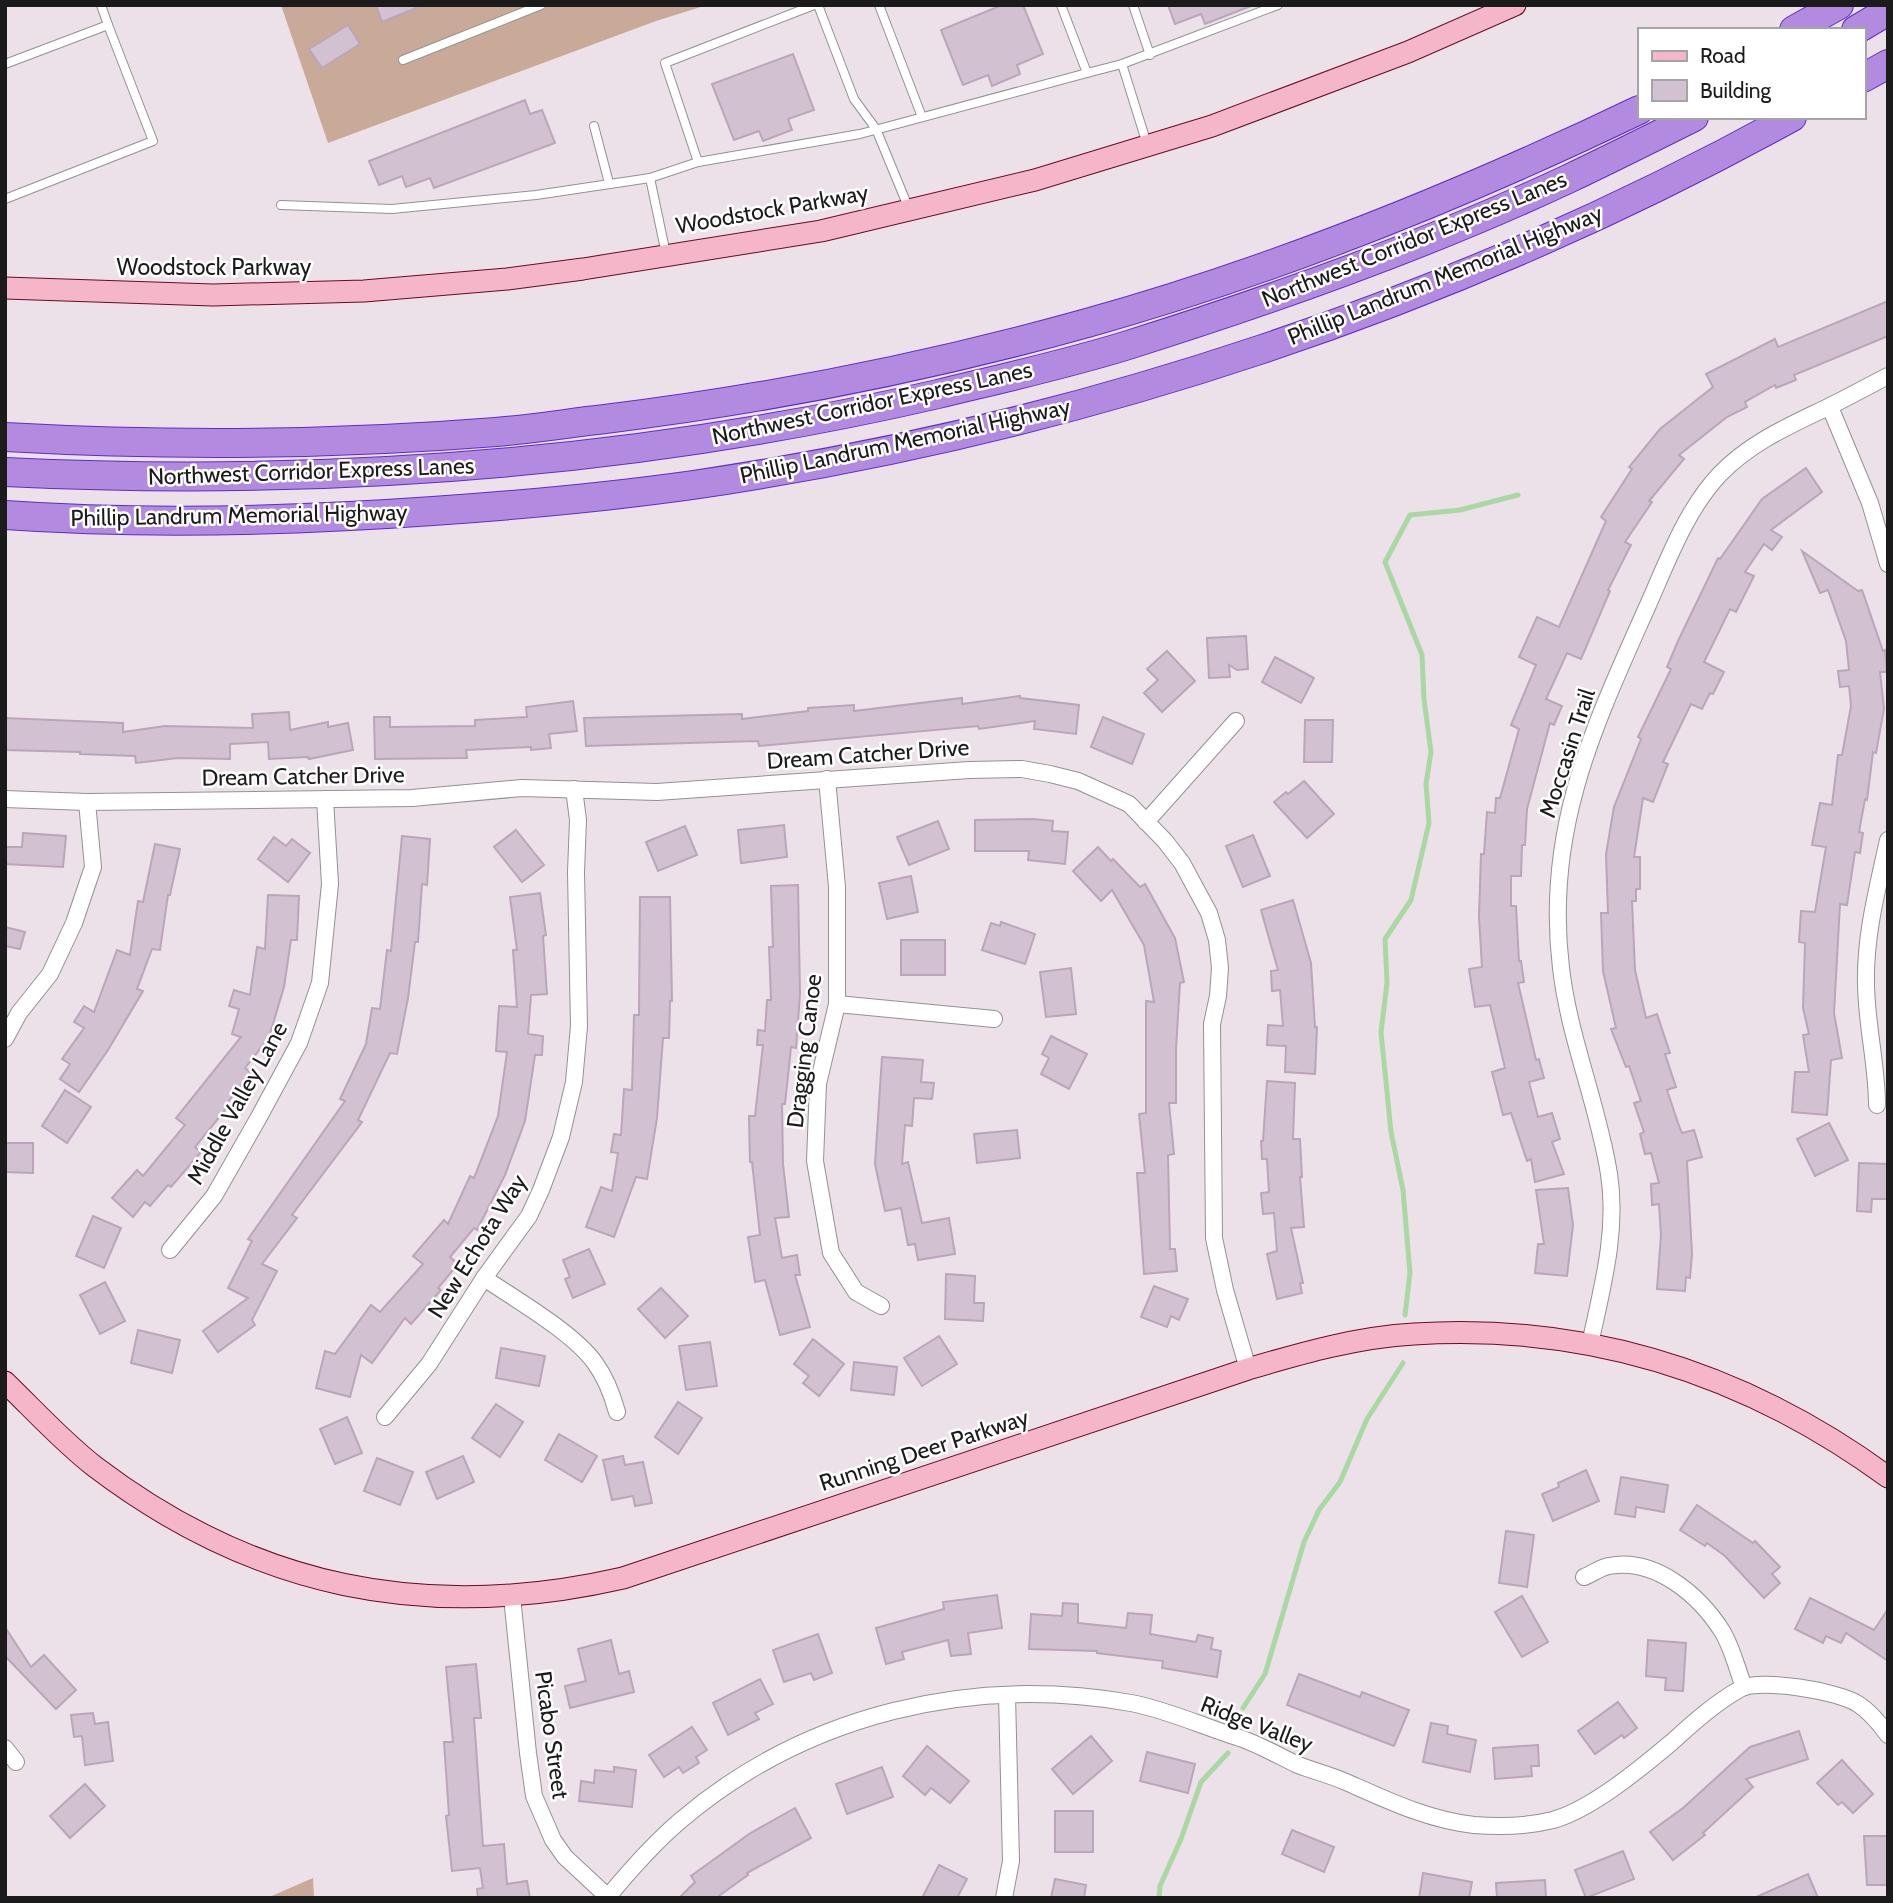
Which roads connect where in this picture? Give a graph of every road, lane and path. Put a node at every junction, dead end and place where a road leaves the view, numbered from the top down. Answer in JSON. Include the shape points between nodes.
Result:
{"nodes":[{"id":1,"x":101,"y":5,"type":"edge"},
{"id":2,"x":541,"y":5,"type":"edge"},
{"id":3,"x":816,"y":5,"type":"edge"},
{"id":4,"x":879,"y":5,"type":"edge"},
{"id":5,"x":1061,"y":5,"type":"edge"},
{"id":6,"x":1133,"y":5,"type":"edge"},
{"id":7,"x":1278,"y":5,"type":"edge"},
{"id":8,"x":1515,"y":5,"type":"edge"},
{"id":9,"x":1839,"y":5,"type":"edge"},
{"id":10,"x":1888,"y":11,"type":"edge"},
{"id":11,"x":108,"y":25,"type":"junction"},
{"id":12,"x":1798,"y":28,"type":"edge"},
{"id":13,"x":1859,"y":28,"type":"edge"},
{"id":14,"x":1150,"y":55,"type":"junction"},
{"id":15,"x":403,"y":60,"type":"dead end"},
{"id":16,"x":5,"y":64,"type":"edge"},
{"id":17,"x":1122,"y":64,"type":"junction"},
{"id":18,"x":1888,"y":64,"type":"edge"},
{"id":19,"x":1087,"y":73,"type":"junction"},
{"id":20,"x":1865,"y":77,"type":"edge"},
{"id":21,"x":1638,"y":110,"type":"edge"},
{"id":22,"x":922,"y":117,"type":"junction"},
{"id":23,"x":1690,"y":119,"type":"edge"},
{"id":24,"x":1788,"y":119,"type":"edge"},
{"id":25,"x":594,"y":126,"type":"dead end"},
{"id":26,"x":876,"y":129,"type":"junction"},
{"id":27,"x":1147,"y":144,"type":"junction"},
{"id":28,"x":698,"y":163,"type":"junction"},
{"id":29,"x":650,"y":178,"type":"junction"},
{"id":30,"x":608,"y":183,"type":"junction"},
{"id":31,"x":5,"y":199,"type":"edge"},
{"id":32,"x":281,"y":205,"type":"dead end"},
{"id":33,"x":909,"y":209,"type":"junction"},
{"id":34,"x":667,"y":254,"type":"junction"},
{"id":35,"x":5,"y":288,"type":"edge"},
{"id":36,"x":1888,"y":376,"type":"edge"},
{"id":37,"x":1829,"y":407,"type":"junction"},
{"id":38,"x":5,"y":437,"type":"edge"},
{"id":39,"x":5,"y":472,"type":"edge"},
{"id":40,"x":5,"y":515,"type":"edge"},
{"id":41,"x":1888,"y":564,"type":"edge"},
{"id":42,"x":1236,"y":722,"type":"dead end"},
{"id":43,"x":827,"y":779,"type":"junction"},
{"id":44,"x":575,"y":789,"type":"junction"},
{"id":45,"x":5,"y":799,"type":"edge"},
{"id":46,"x":325,"y":799,"type":"junction"},
{"id":47,"x":87,"y":802,"type":"junction"},
{"id":48,"x":1146,"y":822,"type":"junction"},
{"id":49,"x":1888,"y":840,"type":"edge"},
{"id":50,"x":837,"y":1004,"type":"junction"},
{"id":51,"x":994,"y":1019,"type":"dead end"},
{"id":52,"x":5,"y":1039,"type":"edge"},
{"id":53,"x":1877,"y":1105,"type":"dead end"},
{"id":54,"x":170,"y":1250,"type":"dead end"},
{"id":55,"x":484,"y":1278,"type":"junction"},
{"id":56,"x":881,"y":1306,"type":"dead end"},
{"id":57,"x":1590,"y":1344,"type":"junction"},
{"id":58,"x":1248,"y":1369,"type":"junction"},
{"id":59,"x":5,"y":1382,"type":"edge"},
{"id":60,"x":617,"y":1412,"type":"dead end"},
{"id":61,"x":385,"y":1417,"type":"dead end"},
{"id":62,"x":1888,"y":1477,"type":"edge"},
{"id":63,"x":1584,"y":1577,"type":"dead end"},
{"id":64,"x":512,"y":1597,"type":"junction"},
{"id":65,"x":1744,"y":1686,"type":"junction"},
{"id":66,"x":1007,"y":1695,"type":"junction"},
{"id":67,"x":1888,"y":1735,"type":"edge"},
{"id":68,"x":5,"y":1748,"type":"edge"},
{"id":69,"x":16,"y":1762,"type":"dead end"},
{"id":70,"x":607,"y":1898,"type":"edge"},
{"id":71,"x":1004,"y":1898,"type":"edge"}],
"edges":[{"from":1,"to":11,"type":"lane"},
{"from":2,"to":15,"type":"lane"},
{"from":3,"to":26,"type":"lane","via":[[854,99]]},
{"from":3,"to":28,"type":"lane","via":[[665,63]]},
{"from":4,"to":22,"type":"lane"},
{"from":5,"to":19,"type":"lane"},
{"from":6,"to":14,"type":"lane"},
{"from":7,"to":14,"type":"lane"},
{"from":8,"to":27,"type":"street","name":"Woodstock Parkway","via":[[1343,78],[1212,126]]},
{"from":9,"to":12,"type":"highway"},
{"from":10,"to":13,"type":"highway"},
{"from":11,"to":16,"type":"lane"},
{"from":11,"to":31,"type":"lane","via":[[153,141]]},
{"from":14,"to":17,"type":"lane"},
{"from":17,"to":19,"type":"lane"},
{"from":17,"to":27,"type":"lane"},
{"from":18,"to":20,"type":"highway"},
{"from":19,"to":22,"type":"lane"},
{"from":21,"to":38,"type":"highway","via":[[1464,189],[1236,276],[1089,322],[850,380],[669,412],[499,432],[232,443]]},
{"from":22,"to":26,"type":"lane"},
{"from":23,"to":39,"type":"highway","name":"Northwest Corridor Express Lanes","via":[[1566,180],[1344,272],[1122,347],[885,406],[653,446],[407,472],[250,477]]},
{"from":24,"to":40,"type":"highway","name":"Phillip Landrum Memorial Highway","via":[[1630,200],[1375,308],[1217,364],[978,430],[693,485],[546,503],[337,518],[139,520]]},
{"from":25,"to":30,"type":"lane"},
{"from":26,"to":28,"type":"lane"},
{"from":26,"to":33,"type":"lane"},
{"from":27,"to":33,"type":"street","name":"Woodstock Parkway","via":[[1035,180]]},
{"from":28,"to":29,"type":"lane"},
{"from":29,"to":30,"type":"lane"},
{"from":29,"to":34,"type":"lane"},
{"from":30,"to":32,"type":"lane","via":[[392,209]]},
{"from":33,"to":34,"type":"street","name":"Woodstock Parkway","via":[[821,231]]},
{"from":34,"to":35,"type":"street","name":"Woodstock Parkway","via":[[507,279],[364,291],[213,295]]},
{"from":36,"to":37,"type":"street","name":"Moccasin Trail"},
{"from":37,"to":41,"type":"street","via":[[1870,503]]},
{"from":37,"to":57,"type":"street","name":"Moccasin Trail","via":[[1758,442],[1704,493],[1673,549],[1608,696],[1570,803],[1559,892],[1560,965],[1607,1163],[1611,1198],[1609,1245]]},
{"from":42,"to":48,"type":"street"},
{"from":43,"to":44,"type":"street","name":"Dream Catcher Drive","via":[[657,792]]},
{"from":43,"to":48,"type":"street","name":"Dream Catcher Drive","via":[[1023,769],[1104,791],[1129,804]]},
{"from":43,"to":50,"type":"street","name":"Dragging Canoe","via":[[837,887]]},
{"from":44,"to":46,"type":"street","name":"Dream Catcher Drive"},
{"from":44,"to":55,"type":"street","name":"New Echota Way","via":[[579,1026],[574,1082],[561,1137],[541,1190],[529,1216]]},
{"from":45,"to":47,"type":"street","name":"Dream Catcher Drive"},
{"from":46,"to":47,"type":"street","name":"Dream Catcher Drive"},
{"from":46,"to":54,"type":"street","name":"Middle Valley Lane","via":[[330,884],[316,995],[299,1043],[214,1196]]},
{"from":47,"to":52,"type":"street","via":[[93,867],[74,923],[50,974]]},
{"from":48,"to":58,"type":"street","name":"Dream Catcher Drive","via":[[1197,887],[1217,940],[1220,968],[1212,1024],[1214,1238]]},
{"from":49,"to":53,"type":"street","via":[[1866,956]]},
{"from":50,"to":51,"type":"street"},
{"from":50,"to":56,"type":"street","name":"Dragging Canoe","via":[[818,1084],[815,1161],[831,1253],[856,1292]]},
{"from":55,"to":60,"type":"street","via":[[563,1332],[594,1361],[609,1385]]},
{"from":55,"to":61,"type":"street","name":"New Echota Way","via":[[429,1364]]},
{"from":57,"to":58,"type":"street","name":"Running Deer Parkway","via":[[1501,1334],[1413,1334],[1340,1345]]},
{"from":57,"to":62,"type":"street","name":"Running Deer Parkway","via":[[1689,1370],[1754,1396],[1843,1445]]},
{"from":58,"to":64,"type":"street","name":"Running Deer Parkway","via":[[649,1571],[569,1590]]},
{"from":59,"to":64,"type":"street","name":"Running Deer Parkway","via":[[91,1464],[177,1522],[226,1547],[304,1575],[384,1592],[444,1598]]},
{"from":63,"to":65,"type":"street","via":[[1609,1566],[1637,1566],[1664,1574],[1707,1611],[1723,1632]]},
{"from":64,"to":70,"type":"street","name":"Picabo Street","via":[[534,1796],[553,1840]]},
{"from":65,"to":66,"type":"street","name":"Ridge Valley","via":[[1625,1780],[1578,1810],[1553,1820],[1480,1826],[1403,1807],[1241,1739],[1134,1704],[1053,1694]]},
{"from":65,"to":67,"type":"street","via":[[1804,1687],[1831,1694],[1857,1703]]},
{"from":66,"to":70,"type":"street","name":"Ridge Valley","via":[[939,1701],[878,1714],[772,1757],[680,1821]]},
{"from":66,"to":71,"type":"street","via":[[1011,1861]]},
{"from":68,"to":69,"type":"street"}]}
